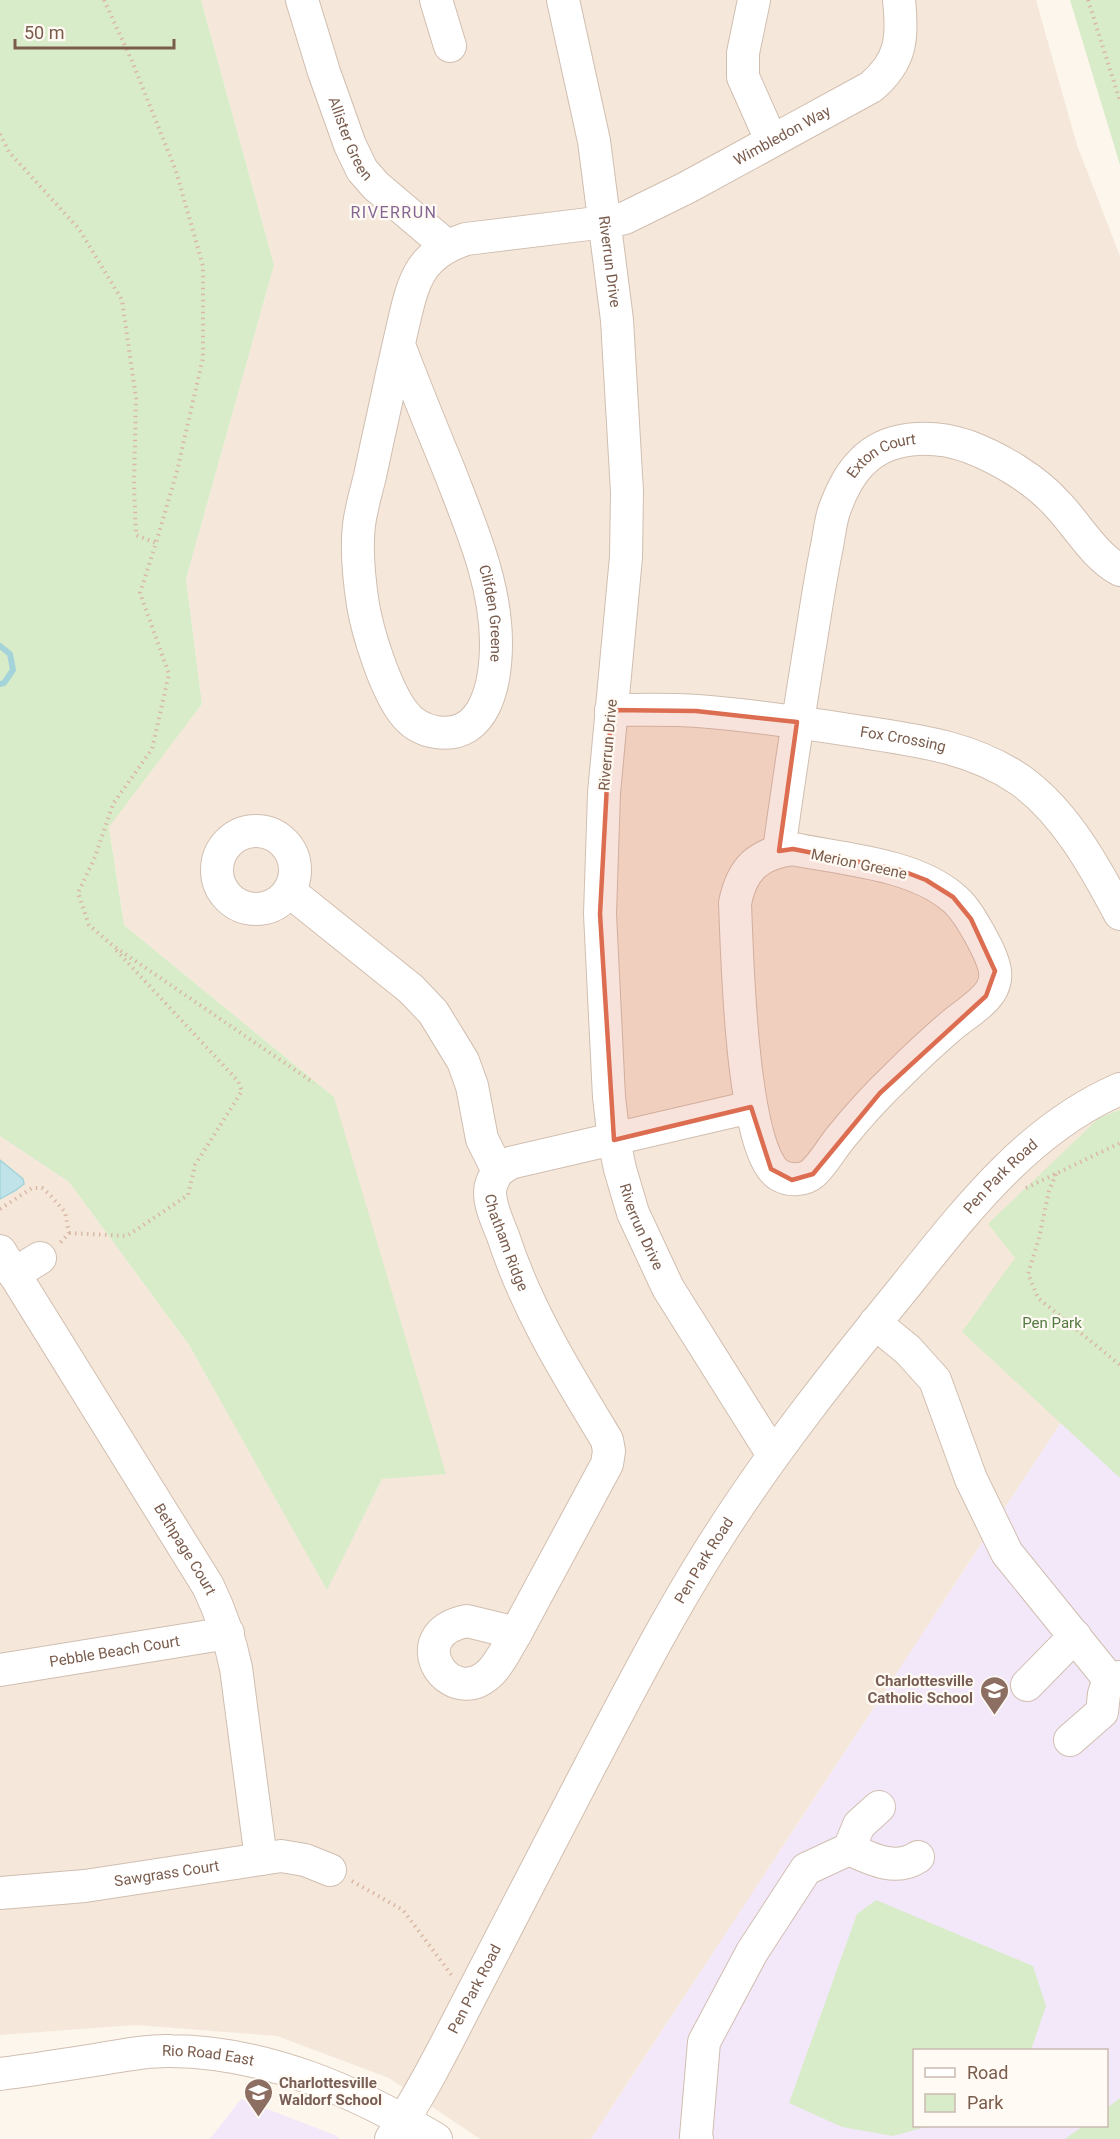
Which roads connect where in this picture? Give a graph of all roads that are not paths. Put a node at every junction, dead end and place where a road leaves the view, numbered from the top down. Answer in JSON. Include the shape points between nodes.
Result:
{"nodes":[{"id":1,"x":302,"y":0,"type":"edge"},
{"id":2,"x":436,"y":0,"type":"edge"},
{"id":3,"x":563,"y":0,"type":"edge"},
{"id":4,"x":754,"y":0,"type":"edge"},
{"id":5,"x":899,"y":0,"type":"edge"},
{"id":6,"x":450,"y":46,"type":"dead end"},
{"id":7,"x":771,"y":140,"type":"junction"},
{"id":8,"x":605,"y":222,"type":"junction"},
{"id":9,"x":447,"y":246,"type":"junction"},
{"id":10,"x":399,"y":345,"type":"junction"},
{"id":11,"x":1120,"y":570,"type":"edge"},
{"id":12,"x":611,"y":710,"type":"junction"},
{"id":13,"x":797,"y":722,"type":"junction"},
{"id":14,"x":779,"y":851,"type":"junction"},
{"id":15,"x":289,"y":891,"type":"dead end"},
{"id":16,"x":1120,"y":914,"type":"edge"},
{"id":17,"x":1120,"y":1089,"type":"edge"},
{"id":18,"x":751,"y":1107,"type":"junction"},
{"id":19,"x":614,"y":1140,"type":"junction"},
{"id":20,"x":498,"y":1172,"type":"junction"},
{"id":21,"x":18,"y":1261,"type":"edge"},
{"id":22,"x":875,"y":1323,"type":"junction"},
{"id":23,"x":773,"y":1455,"type":"junction"},
{"id":24,"x":228,"y":1633,"type":"junction"},
{"id":25,"x":516,"y":1634,"type":"dead end"},
{"id":26,"x":1075,"y":1636,"type":"junction"},
{"id":27,"x":0,"y":1670,"type":"edge"},
{"id":28,"x":1115,"y":1678,"type":"edge"},
{"id":29,"x":1027,"y":1685,"type":"dead end"},
{"id":30,"x":1111,"y":1713,"type":"edge"},
{"id":31,"x":1070,"y":1740,"type":"dead end"},
{"id":32,"x":879,"y":1807,"type":"dead end"},
{"id":33,"x":849,"y":1849,"type":"junction"},
{"id":34,"x":918,"y":1857,"type":"dead end"},
{"id":35,"x":261,"y":1859,"type":"junction"},
{"id":36,"x":330,"y":1870,"type":"road end"},
{"id":37,"x":0,"y":1893,"type":"edge"},
{"id":38,"x":0,"y":2074,"type":"edge"},
{"id":39,"x":397,"y":2129,"type":"edge"},
{"id":40,"x":436,"y":2139,"type":"edge"},
{"id":41,"x":697,"y":2139,"type":"edge"}],
"edges":[{"from":1,"to":9,"type":"street","name":"Allister Green","via":[[324,72],[362,170]]},
{"from":2,"to":6,"type":"street"},
{"from":3,"to":8,"type":"street","name":"Riverrun Drive","via":[[594,141]]},
{"from":4,"to":7,"type":"street","via":[[743,53],[743,77]]},
{"from":5,"to":7,"type":"street","name":"Wimbledon Way","via":[[902,30],[898,49],[877,82]]},
{"from":7,"to":8,"type":"street","name":"Wimbledon Way","via":[[626,218]]},
{"from":8,"to":9,"type":"street","name":"Clifden Greene","via":[[466,239]]},
{"from":8,"to":12,"type":"street","name":"Riverrun Drive","via":[[617,320],[627,492],[626,557]]},
{"from":9,"to":10,"type":"street","name":"Clifden Greene","via":[[435,254],[412,286]]},
{"from":10,"to":10,"type":"street","name":"Clifden Greene","via":[[359,525],[359,565],[366,617],[387,682],[402,712],[416,725],[442,733],[471,724],[489,698],[496,643],[493,609],[466,513]]},
{"from":11,"to":13,"type":"street","name":"Exton Court","via":[[1097,551],[1057,503],[994,458],[966,446],[937,440],[892,443],[861,462],[834,512]]},
{"from":12,"to":13,"type":"street","name":"Fox Crossing","via":[[696,711]]},
{"from":12,"to":19,"type":"street","name":"Riverrun Drive","via":[[600,914]]},
{"from":13,"to":14,"type":"street","name":"Exton Court"},
{"from":13,"to":16,"type":"street","name":"Fox Crossing","via":[[938,744],[999,767],[1046,802],[1073,836]]},
{"from":14,"to":18,"type":"street","name":"Merion Greene","via":[[756,862],[745,874],[735,903],[739,1004]]},
{"from":14,"to":18,"type":"street","name":"Merion Greene","via":[[794,849],[900,870],[926,880],[953,897],[971,919],[985,944],[995,980],[986,996],[931,1042],[880,1093],[813,1174],[792,1180],[771,1169]]},
{"from":15,"to":20,"type":"street","name":"Chatham Ridge","via":[[411,988],[433,1012],[463,1061],[482,1139]]},
{"from":17,"to":22,"type":"street","name":"Pen Park Road","via":[[1071,1116],[1007,1167],[973,1202]]},
{"from":18,"to":19,"type":"street"},
{"from":19,"to":20,"type":"street","via":[[510,1162]]},
{"from":19,"to":23,"type":"street","name":"Riverrun Drive","via":[[633,1213],[664,1279]]},
{"from":20,"to":25,"type":"street","name":"Chatham Ridge","via":[[490,1192],[512,1263],[536,1319],[607,1440],[609,1450],[607,1464]]},
{"from":21,"to":24,"type":"street","name":"Bethpage Court","via":[[208,1586]]},
{"from":22,"to":23,"type":"street","name":"Pen Park Road"},
{"from":22,"to":26,"type":"street","via":[[908,1350],[935,1380],[971,1479],[1007,1552]]},
{"from":23,"to":39,"type":"street","name":"Pen Park Road","via":[[685,1592],[591,1763],[424,2086]]},
{"from":24,"to":27,"type":"street","name":"Pebble Beach Court"},
{"from":24,"to":35,"type":"street","name":"Bethpage Court"},
{"from":26,"to":28,"type":"street"},
{"from":26,"to":29,"type":"street"},
{"from":28,"to":30,"type":"street","via":[[1104,1694]]},
{"from":30,"to":31,"type":"street"},
{"from":32,"to":33,"type":"street","via":[[859,1825]]},
{"from":33,"to":34,"type":"street","via":[[880,1863],[908,1864]]},
{"from":33,"to":41,"type":"street","via":[[806,1869],[752,1952],[704,2042]]},
{"from":35,"to":36,"type":"street","name":"Sawgrass Court","via":[[293,1856]]},
{"from":35,"to":37,"type":"street","name":"Sawgrass Court","via":[[85,1886]]},
{"from":38,"to":39,"type":"street","name":"Rio Road East","via":[[130,2054],[209,2053],[294,2072],[355,2095]]},
{"from":39,"to":40,"type":"street","name":"Rio Road East"}]}
